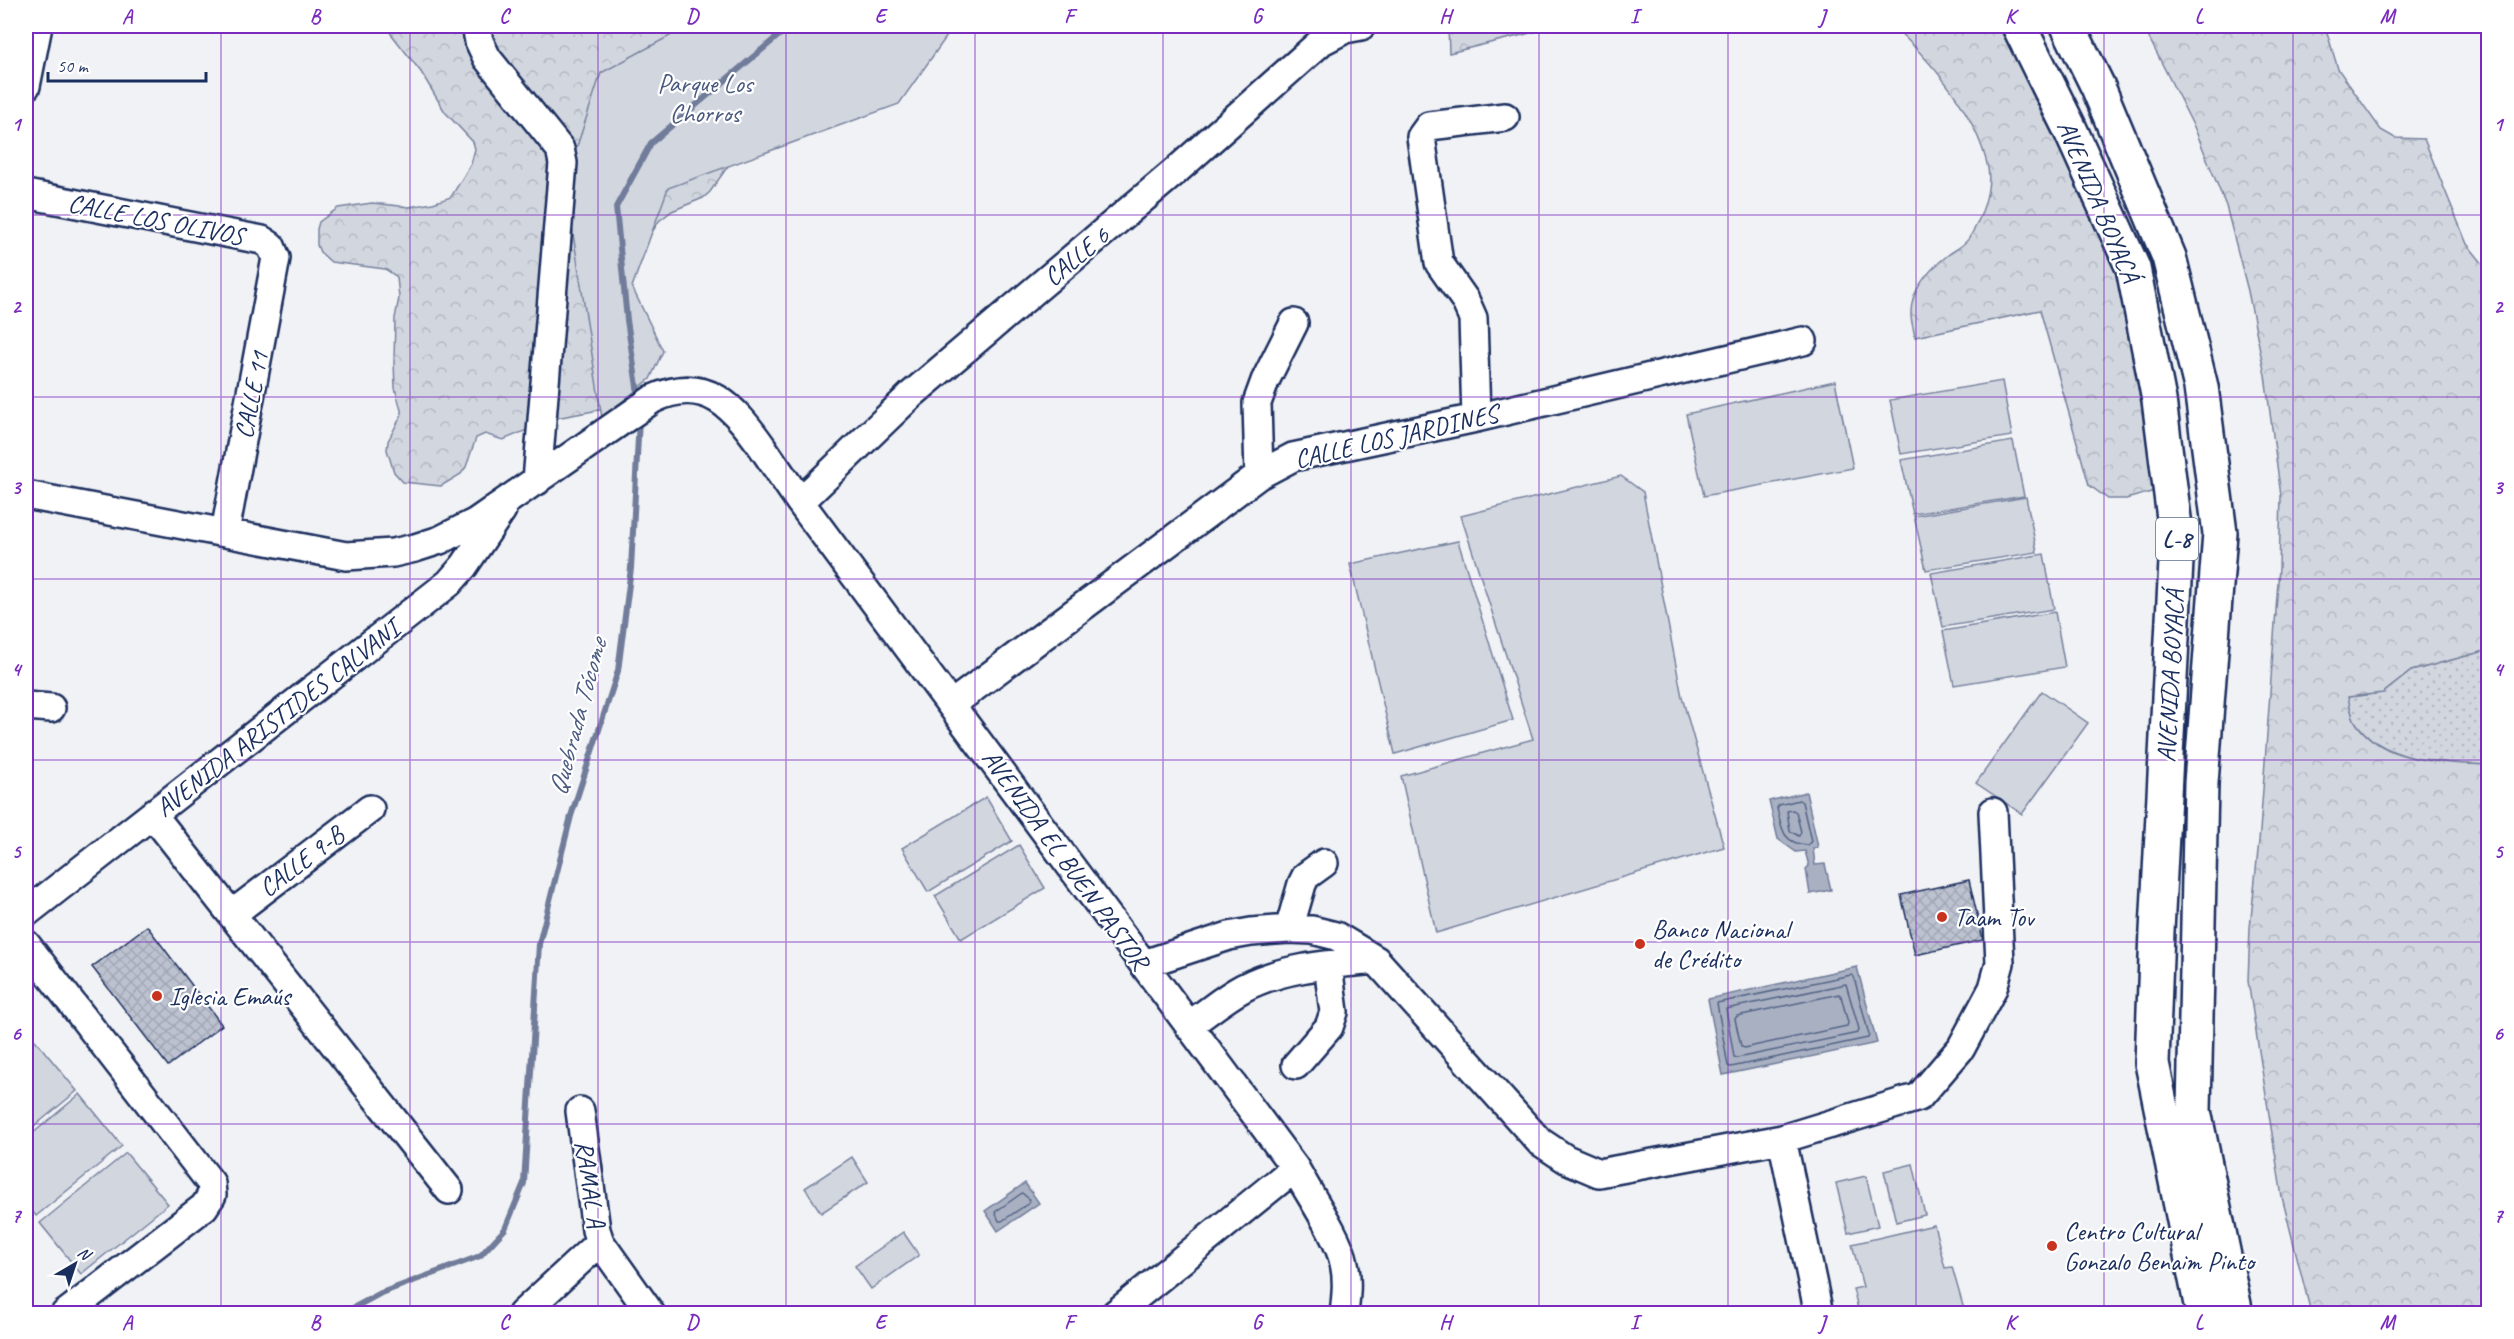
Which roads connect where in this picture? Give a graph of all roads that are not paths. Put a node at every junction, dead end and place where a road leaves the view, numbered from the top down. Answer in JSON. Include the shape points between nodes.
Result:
{"nodes":[{"id":1,"x":38,"y":26,"type":"edge"},
{"id":2,"x":476,"y":26,"type":"edge"},
{"id":3,"x":2019,"y":26,"type":"edge"},
{"id":4,"x":2068,"y":26,"type":"edge"},
{"id":5,"x":1351,"y":27,"type":"edge"},
{"id":6,"x":26,"y":86,"type":"edge"},
{"id":7,"x":1505,"y":117,"type":"dead end"},
{"id":8,"x":26,"y":194,"type":"edge"},
{"id":9,"x":276,"y":258,"type":"joint"},
{"id":10,"x":1294,"y":323,"type":"dead end"},
{"id":11,"x":1803,"y":341,"type":"dead end"},
{"id":12,"x":1476,"y":418,"type":"junction"},
{"id":13,"x":1259,"y":475,"type":"junction"},
{"id":14,"x":537,"y":481,"type":"junction"},
{"id":15,"x":26,"y":495,"type":"edge"},
{"id":16,"x":507,"y":501,"type":"junction"},
{"id":17,"x":800,"y":502,"type":"junction"},
{"id":18,"x":225,"y":532,"type":"junction"},
{"id":19,"x":951,"y":704,"type":"junction"},
{"id":20,"x":370,"y":809,"type":"dead end"},
{"id":21,"x":1993,"y":812,"type":"dead end"},
{"id":22,"x":153,"y":815,"type":"junction"},
{"id":23,"x":1324,"y":863,"type":"dead end"},
{"id":24,"x":26,"y":912,"type":"edge"},
{"id":25,"x":232,"y":914,"type":"junction"},
{"id":26,"x":1289,"y":929,"type":"junction"},
{"id":27,"x":26,"y":944,"type":"edge"},
{"id":28,"x":1376,"y":960,"type":"junction"},
{"id":29,"x":1144,"y":964,"type":"junction"},
{"id":30,"x":1328,"y":965,"type":"junction"},
{"id":31,"x":1189,"y":1025,"type":"junction"},
{"id":32,"x":1296,"y":1065,"type":"dead end"},
{"id":33,"x":580,"y":1111,"type":"dead end"},
{"id":34,"x":1782,"y":1139,"type":"junction"},
{"id":35,"x":1295,"y":1168,"type":"junction"},
{"id":36,"x":449,"y":1190,"type":"dead end"},
{"id":37,"x":600,"y":1242,"type":"junction"},
{"id":38,"x":65,"y":1314,"type":"edge"},
{"id":39,"x":522,"y":1314,"type":"edge"},
{"id":40,"x":651,"y":1314,"type":"edge"},
{"id":41,"x":1115,"y":1314,"type":"edge"},
{"id":42,"x":1344,"y":1314,"type":"edge"},
{"id":43,"x":1819,"y":1314,"type":"edge"},
{"id":44,"x":2203,"y":1314,"type":"edge"},
{"id":45,"x":2236,"y":1314,"type":"edge"}],
"edges":[{"from":1,"to":6,"type":"street"},
{"from":2,"to":14,"type":"street","via":[[478,41],[487,57],[560,149],[563,163]]},
{"from":3,"to":44,"type":"highway","name":"AVENIDA BOYACÁ","number":"L-8","via":[[2133,268],[2159,400],[2177,542],[2152,1063]]},
{"from":4,"to":45,"type":"highway","name":"AVENIDA BOYACÁ","number":"L-8","via":[[2098,87],[2169,257],[2203,398],[2220,533],[2201,783],[2194,1111]]},
{"from":5,"to":17,"type":"street","name":"CALLE 6","via":[[1322,41],[1178,169],[911,395]]},
{"from":7,"to":12,"type":"street","via":[[1429,126],[1421,137],[1439,263],[1473,318]]},
{"from":8,"to":9,"type":"street","name":"CALLE LOS OLIVOS","via":[[262,240],[271,246]]},
{"from":9,"to":18,"type":"street","name":"CALLE 11"},
{"from":10,"to":13,"type":"street","via":[[1257,403]]},
{"from":11,"to":12,"type":"street","name":"CALLE LOS JARDINES"},
{"from":12,"to":13,"type":"street","name":"CALLE LOS JARDINES","via":[[1293,457]]},
{"from":13,"to":19,"type":"street","name":"CALLE LOS JARDINES"},
{"from":14,"to":16,"type":"street","name":"AVENIDA EL BUEN PASTOR"},
{"from":14,"to":17,"type":"street","name":"AVENIDA EL BUEN PASTOR","via":[[653,399],[667,392],[701,391],[730,407],[745,423]]},
{"from":15,"to":18,"type":"street","name":"AVENIDA EL BUEN PASTOR"},
{"from":16,"to":18,"type":"street","name":"AVENIDA EL BUEN PASTOR","via":[[440,540],[372,556],[346,556]]},
{"from":16,"to":22,"type":"street","name":"AVENIDA ARISTIDES CALVANI","via":[[449,583]]},
{"from":17,"to":19,"type":"street","name":"AVENIDA EL BUEN PASTOR"},
{"from":19,"to":29,"type":"street","name":"AVENIDA EL BUEN PASTOR"},
{"from":20,"to":25,"type":"street","name":"CALLE 9-B"},
{"from":21,"to":34,"type":"street","via":[[2000,963],[1993,988],[1961,1048],[1919,1097]]},
{"from":22,"to":24,"type":"street","name":"AVENIDA ARISTIDES CALVANI"},
{"from":22,"to":25,"type":"street"},
{"from":23,"to":26,"type":"street","via":[[1306,876]]},
{"from":25,"to":36,"type":"street"},
{"from":26,"to":28,"type":"street","via":[[1336,936]]},
{"from":26,"to":29,"type":"street","via":[[1229,936]]},
{"from":27,"to":38,"type":"street","via":[[211,1183],[212,1195],[204,1207]]},
{"from":28,"to":30,"type":"street"},
{"from":28,"to":34,"type":"street","via":[[1539,1141],[1566,1159],[1599,1173]]},
{"from":29,"to":31,"type":"street","name":"AVENIDA EL BUEN PASTOR"},
{"from":30,"to":31,"type":"street","via":[[1244,987]]},
{"from":30,"to":32,"type":"street","via":[[1334,1012],[1329,1028]]},
{"from":31,"to":35,"type":"street","name":"AVENIDA EL BUEN PASTOR"},
{"from":33,"to":37,"type":"street","name":"RAMAL A"},
{"from":34,"to":43,"type":"street"},
{"from":35,"to":41,"type":"street"},
{"from":35,"to":42,"type":"street","name":"AVENIDA EL BUEN PASTOR","via":[[1339,1247],[1344,1263]]},
{"from":37,"to":39,"type":"street"},
{"from":37,"to":40,"type":"street","name":"RAMAL A"}]}
